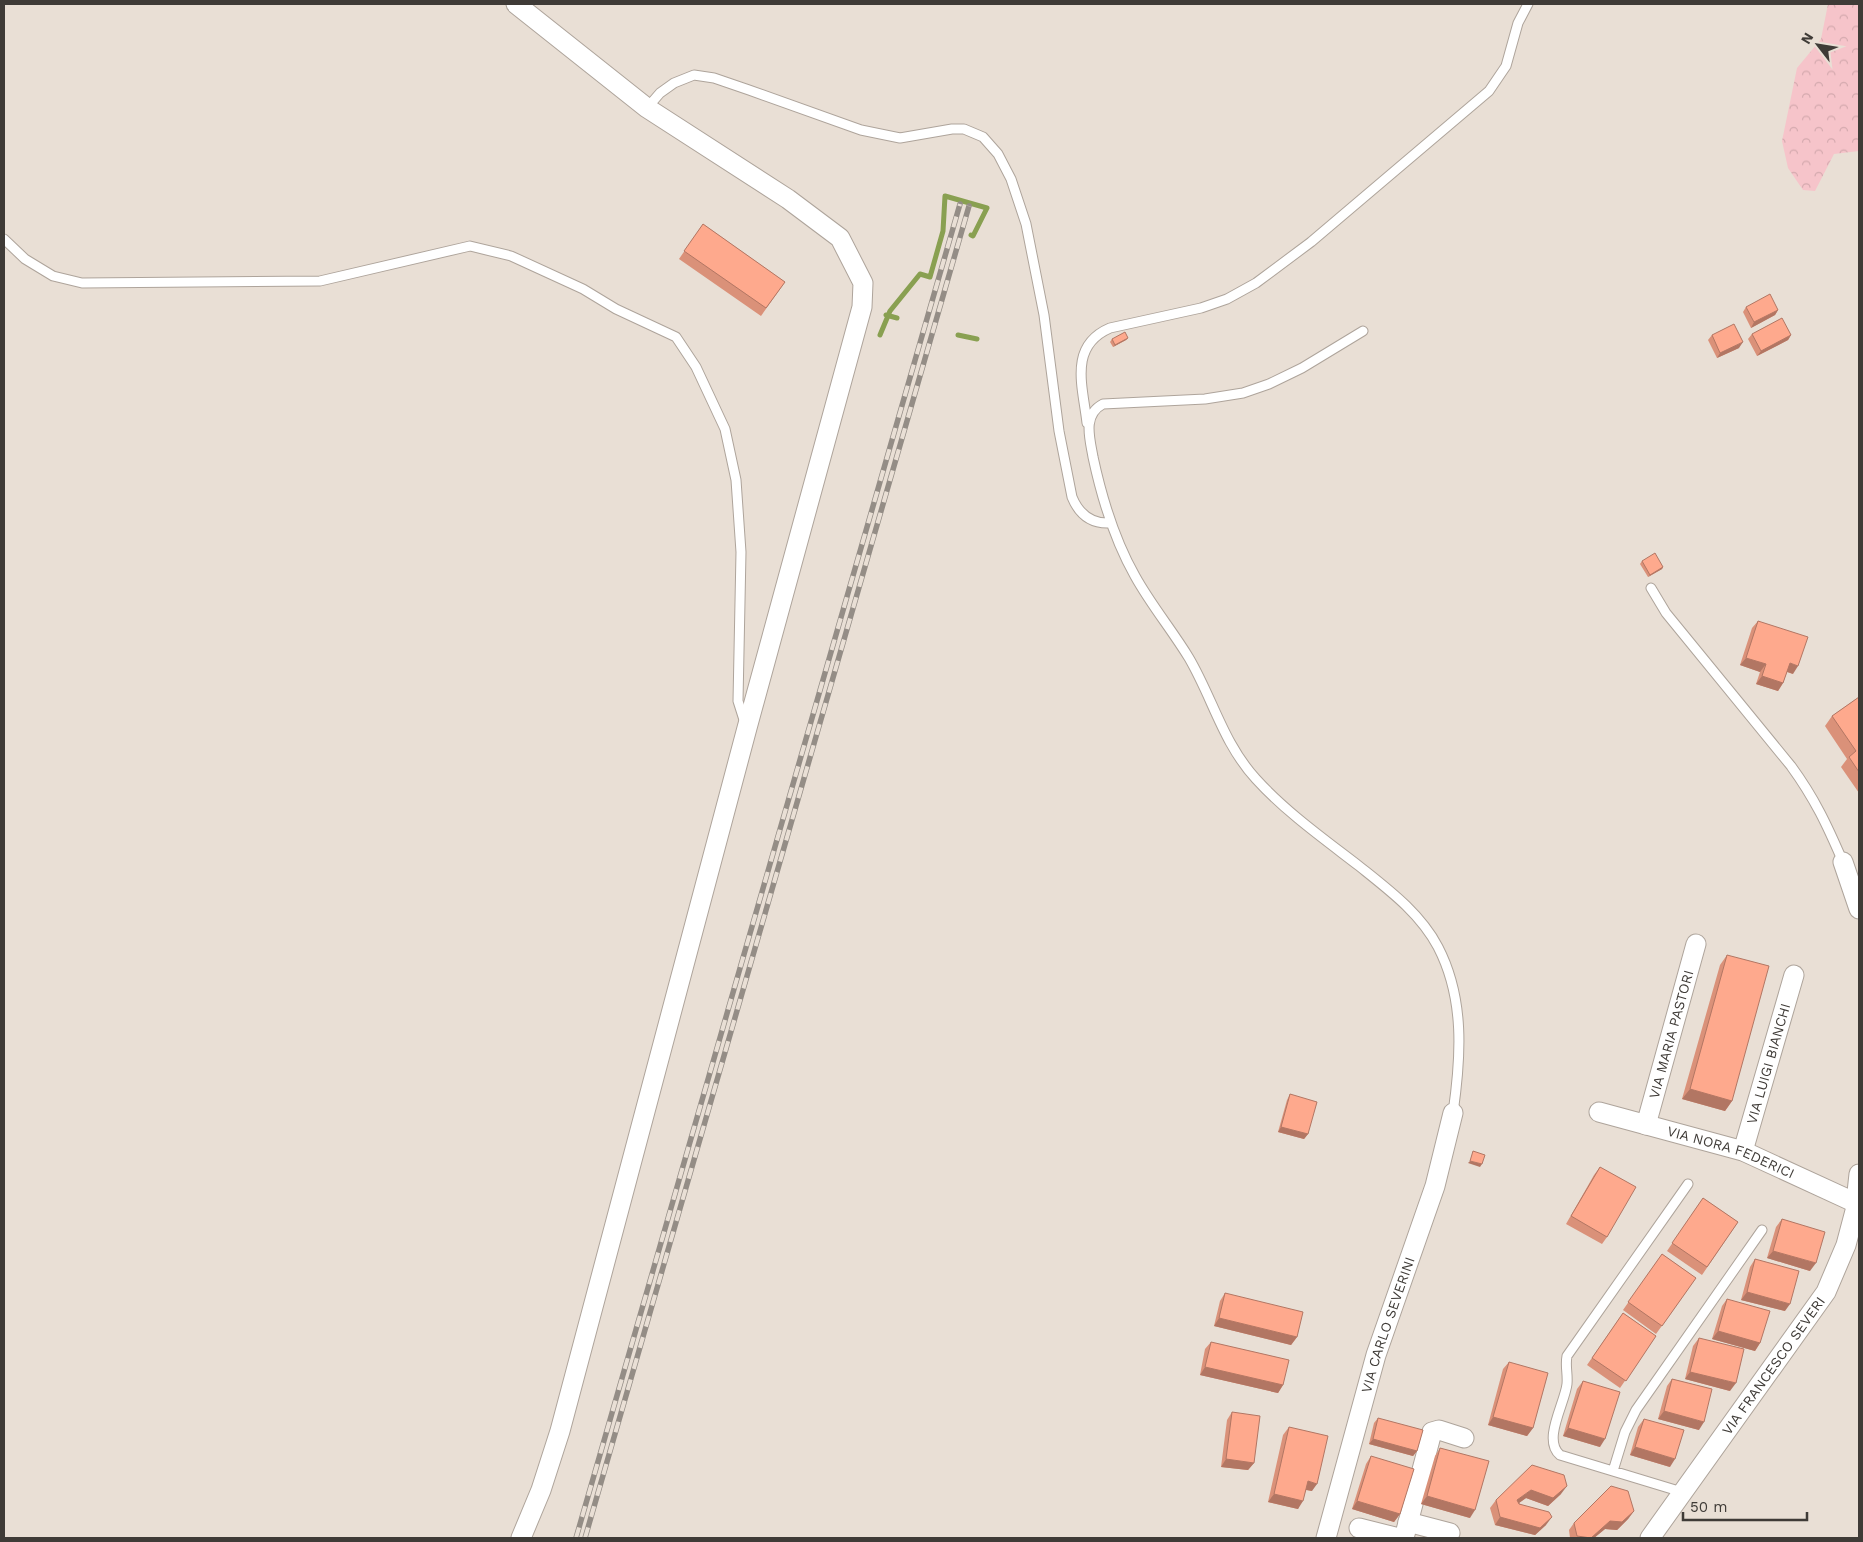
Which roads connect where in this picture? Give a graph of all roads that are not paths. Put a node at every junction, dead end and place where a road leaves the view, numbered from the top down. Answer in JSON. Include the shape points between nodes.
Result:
{"nodes":[{"id":1,"x":516,"y":4,"type":"edge"},
{"id":2,"x":1528,"y":4,"type":"edge"},
{"id":3,"x":647,"y":108,"type":"junction"},
{"id":4,"x":4,"y":239,"type":"edge"},
{"id":5,"x":1363,"y":331,"type":"dead end"},
{"id":6,"x":1088,"y":428,"type":"junction"},
{"id":7,"x":1110,"y":523,"type":"junction"},
{"id":8,"x":1651,"y":588,"type":"dead end"},
{"id":9,"x":747,"y":728,"type":"junction"},
{"id":10,"x":1842,"y":862,"type":"joint"},
{"id":11,"x":1859,"y":909,"type":"edge"},
{"id":12,"x":1696,"y":944,"type":"dead end"},
{"id":13,"x":1794,"y":975,"type":"dead end"},
{"id":14,"x":1600,"y":1112,"type":"dead end"},
{"id":15,"x":1453,"y":1113,"type":"joint"},
{"id":16,"x":1646,"y":1125,"type":"junction"},
{"id":17,"x":1743,"y":1151,"type":"junction"},
{"id":18,"x":1859,"y":1174,"type":"edge"},
{"id":19,"x":1688,"y":1184,"type":"dead end"},
{"id":20,"x":1856,"y":1203,"type":"junction"},
{"id":21,"x":1762,"y":1230,"type":"dead end"},
{"id":22,"x":1464,"y":1438,"type":"dead end"},
{"id":23,"x":1613,"y":1470,"type":"junction"},
{"id":24,"x":1682,"y":1492,"type":"junction"},
{"id":25,"x":1359,"y":1528,"type":"dead end"},
{"id":26,"x":1404,"y":1533,"type":"edge"},
{"id":27,"x":1450,"y":1533,"type":"dead end"},
{"id":28,"x":522,"y":1538,"type":"edge"},
{"id":29,"x":1326,"y":1538,"type":"edge"},
{"id":30,"x":1650,"y":1538,"type":"edge"}],
"edges":[{"from":1,"to":3,"type":"street"},
{"from":2,"to":6,"type":"lane","via":[[1518,23],[1506,66],[1489,91],[1298,253],[1227,299],[1189,311],[1110,328],[1098,334],[1080,362]]},
{"from":3,"to":7,"type":"lane","via":[[674,83],[694,75],[714,78],[862,130],[900,138],[964,129],[983,137],[998,154],[1011,179],[1026,224],[1044,315],[1059,431],[1072,497],[1088,519]]},
{"from":3,"to":9,"type":"street","via":[[788,199],[840,238],[863,283],[862,307]]},
{"from":4,"to":9,"type":"lane","via":[[25,259],[53,276],[82,283],[320,281],[470,246],[511,256],[676,337],[696,367],[725,429],[736,480],[741,552],[738,701]]},
{"from":5,"to":6,"type":"lane","via":[[1302,368],[1256,389],[1205,399],[1103,404],[1093,414]]},
{"from":6,"to":7,"type":"lane"},
{"from":7,"to":15,"type":"lane","via":[[1136,577],[1189,658],[1221,727],[1256,780],[1403,902],[1438,946],[1449,974],[1459,1024],[1459,1062]]},
{"from":8,"to":10,"type":"lane","via":[[1666,613],[1809,791]]},
{"from":9,"to":28,"type":"street","via":[[560,1431]]},
{"from":10,"to":11,"type":"street"},
{"from":12,"to":16,"type":"street","name":"VIA MARIA PASTORI"},
{"from":13,"to":17,"type":"street","name":"VIA LUIGI BIANCHI"},
{"from":14,"to":16,"type":"street","name":"VIA NORA FEDERICI"},
{"from":15,"to":29,"type":"street","name":"VIA CARLO SEVERINI","via":[[1435,1186],[1376,1355]]},
{"from":16,"to":17,"type":"street","name":"VIA NORA FEDERICI"},
{"from":17,"to":20,"type":"street","name":"VIA NORA FEDERICI"},
{"from":18,"to":20,"type":"street","name":"VIA FRANCESCO SEVERI"},
{"from":19,"to":23,"type":"lane","via":[[1567,1356],[1567,1385],[1554,1429],[1554,1447],[1560,1454]]},
{"from":20,"to":24,"type":"street","name":"VIA FRANCESCO SEVERI","via":[[1846,1245],[1826,1292]]},
{"from":21,"to":23,"type":"lane","via":[[1636,1410]]},
{"from":22,"to":26,"type":"street","via":[[1439,1430],[1432,1432]]},
{"from":23,"to":24,"type":"lane"},
{"from":24,"to":30,"type":"street","name":"VIA FRANCESCO SEVERI"},
{"from":25,"to":26,"type":"street"},
{"from":26,"to":27,"type":"street"}]}
